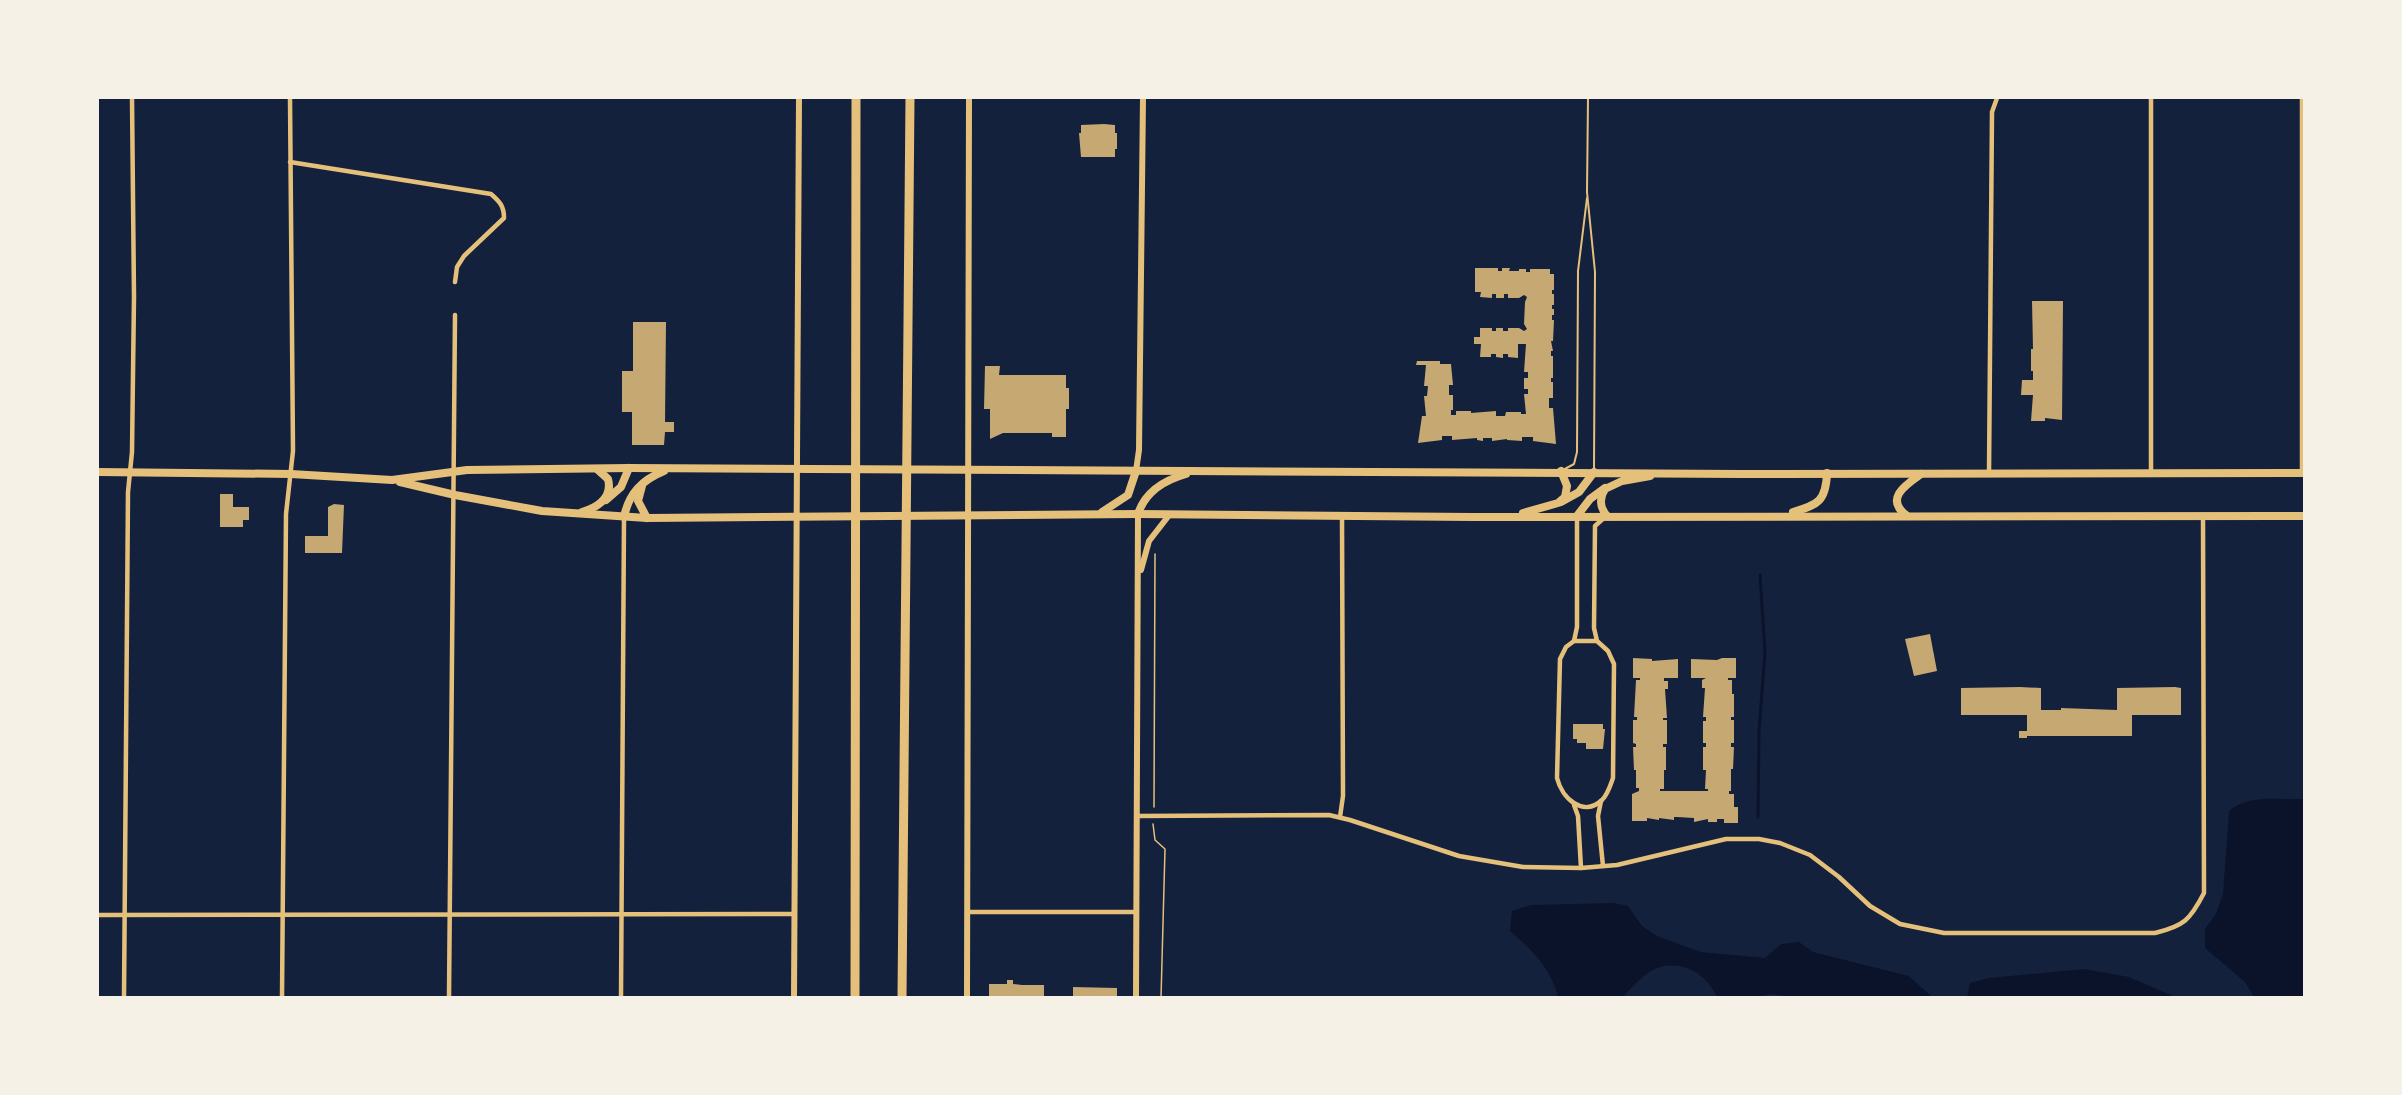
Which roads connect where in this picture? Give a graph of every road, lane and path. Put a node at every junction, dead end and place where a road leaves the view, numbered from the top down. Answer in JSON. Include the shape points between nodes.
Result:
{"nodes":[{"id":1,"x":132,"y":98,"type":"edge"},
{"id":2,"x":290,"y":98,"type":"edge"},
{"id":3,"x":800,"y":98,"type":"edge"},
{"id":4,"x":856,"y":98,"type":"edge"},
{"id":5,"x":910,"y":98,"type":"edge"},
{"id":6,"x":969,"y":98,"type":"edge"},
{"id":7,"x":1143,"y":98,"type":"edge"},
{"id":8,"x":1588,"y":98,"type":"edge"},
{"id":9,"x":1997,"y":98,"type":"edge"},
{"id":10,"x":2151,"y":98,"type":"edge"},
{"id":11,"x":2302,"y":98,"type":"edge"},
{"id":12,"x":290,"y":162,"type":"junction"},
{"id":13,"x":1587,"y":192,"type":"junction"},
{"id":14,"x":454,"y":282,"type":"dead end"},
{"id":15,"x":455,"y":315,"type":"dead end"},
{"id":16,"x":629,"y":468,"type":"junction"},
{"id":17,"x":597,"y":469,"type":"junction"},
{"id":18,"x":672,"y":469,"type":"junction"},
{"id":19,"x":798,"y":470,"type":"junction"},
{"id":20,"x":455,"y":471,"type":"junction"},
{"id":21,"x":969,"y":471,"type":"junction"},
{"id":22,"x":1136,"y":471,"type":"junction"},
{"id":23,"x":1196,"y":471,"type":"junction"},
{"id":24,"x":1560,"y":471,"type":"junction"},
{"id":25,"x":98,"y":472,"type":"edge"},
{"id":26,"x":130,"y":472,"type":"junction"},
{"id":27,"x":1594,"y":472,"type":"junction"},
{"id":28,"x":1664,"y":472,"type":"junction"},
{"id":29,"x":1827,"y":473,"type":"junction"},
{"id":30,"x":1923,"y":473,"type":"junction"},
{"id":31,"x":2151,"y":473,"type":"junction"},
{"id":32,"x":2303,"y":473,"type":"edge"},
{"id":33,"x":291,"y":474,"type":"junction"},
{"id":34,"x":1989,"y":474,"type":"junction"},
{"id":35,"x":649,"y":478,"type":"junction"},
{"id":36,"x":392,"y":480,"type":"junction"},
{"id":37,"x":1612,"y":485,"type":"junction"},
{"id":38,"x":455,"y":495,"type":"junction"},
{"id":39,"x":602,"y":503,"type":"junction"},
{"id":40,"x":1558,"y":503,"type":"junction"},
{"id":41,"x":575,"y":514,"type":"junction"},
{"id":42,"x":969,"y":514,"type":"junction"},
{"id":43,"x":1085,"y":514,"type":"junction"},
{"id":44,"x":1138,"y":514,"type":"junction"},
{"id":45,"x":1170,"y":514,"type":"junction"},
{"id":46,"x":1781,"y":515,"type":"junction"},
{"id":47,"x":1906,"y":515,"type":"junction"},
{"id":48,"x":798,"y":516,"type":"junction"},
{"id":49,"x":1342,"y":516,"type":"junction"},
{"id":50,"x":1512,"y":516,"type":"junction"},
{"id":51,"x":1577,"y":516,"type":"junction"},
{"id":52,"x":1607,"y":516,"type":"junction"},
{"id":53,"x":2203,"y":516,"type":"junction"},
{"id":54,"x":2304,"y":516,"type":"edge"},
{"id":55,"x":624,"y":517,"type":"junction"},
{"id":56,"x":647,"y":518,"type":"junction"},
{"id":57,"x":1155,"y":555,"type":"dead end"},
{"id":58,"x":1139,"y":577,"type":"junction"},
{"id":59,"x":1574,"y":641,"type":"junction"},
{"id":60,"x":1597,"y":641,"type":"junction"},
{"id":61,"x":1601,"y":801,"type":"junction"},
{"id":62,"x":1574,"y":805,"type":"junction"},
{"id":63,"x":1137,"y":816,"type":"junction"},
{"id":64,"x":1153,"y":816,"type":"junction"},
{"id":65,"x":1340,"y":817,"type":"junction"},
{"id":66,"x":1603,"y":866,"type":"junction"},
{"id":67,"x":1581,"y":868,"type":"junction"},
{"id":68,"x":967,"y":912,"type":"junction"},
{"id":69,"x":1136,"y":912,"type":"junction"},
{"id":70,"x":622,"y":914,"type":"junction"},
{"id":71,"x":98,"y":915,"type":"edge"},
{"id":72,"x":124,"y":915,"type":"junction"},
{"id":73,"x":451,"y":915,"type":"junction"},
{"id":74,"x":794,"y":915,"type":"junction"},
{"id":75,"x":282,"y":916,"type":"junction"},
{"id":76,"x":124,"y":998,"type":"edge"},
{"id":77,"x":282,"y":998,"type":"edge"},
{"id":78,"x":449,"y":998,"type":"edge"},
{"id":79,"x":621,"y":998,"type":"edge"},
{"id":80,"x":794,"y":998,"type":"edge"},
{"id":81,"x":853,"y":998,"type":"edge"},
{"id":82,"x":902,"y":998,"type":"edge"},
{"id":83,"x":967,"y":998,"type":"edge"},
{"id":84,"x":1136,"y":998,"type":"edge"},
{"id":85,"x":1161,"y":998,"type":"edge"}],
"edges":[{"from":1,"to":26,"type":"street","via":[[134,297]]},
{"from":2,"to":12,"type":"street"},
{"from":3,"to":19,"type":"street"},
{"from":4,"to":81,"type":"highway"},
{"from":5,"to":82,"type":"highway"},
{"from":6,"to":21,"type":"street"},
{"from":7,"to":22,"type":"street"},
{"from":8,"to":13,"type":"lane"},
{"from":9,"to":34,"type":"street","via":[[1992,112]]},
{"from":10,"to":31,"type":"street"},
{"from":11,"to":32,"type":"street"},
{"from":12,"to":14,"type":"street","via":[[491,194],[501,202],[504,218],[464,256]]},
{"from":12,"to":33,"type":"street"},
{"from":13,"to":24,"type":"lane","via":[[1578,271],[1577,452],[1574,464]]},
{"from":13,"to":27,"type":"lane","via":[[1595,272]]},
{"from":15,"to":20,"type":"street"},
{"from":16,"to":17,"type":"main road"},
{"from":16,"to":18,"type":"main road"},
{"from":16,"to":39,"type":"main road","via":[[619,490]]},
{"from":17,"to":20,"type":"main road"},
{"from":17,"to":39,"type":"main road","via":[[609,482]]},
{"from":18,"to":19,"type":"main road"},
{"from":18,"to":35,"type":"main road"},
{"from":19,"to":21,"type":"main road"},
{"from":19,"to":48,"type":"street"},
{"from":20,"to":36,"type":"main road"},
{"from":20,"to":38,"type":"street"},
{"from":21,"to":22,"type":"main road"},
{"from":21,"to":42,"type":"street"},
{"from":22,"to":23,"type":"main road"},
{"from":22,"to":43,"type":"main road","via":[[1124,498],[1105,511]]},
{"from":23,"to":24,"type":"main road"},
{"from":23,"to":44,"type":"main road","via":[[1174,477],[1157,488],[1144,500]]},
{"from":24,"to":27,"type":"main road"},
{"from":24,"to":40,"type":"main road","via":[[1567,490]]},
{"from":25,"to":26,"type":"main road"},
{"from":26,"to":33,"type":"main road"},
{"from":26,"to":72,"type":"street"},
{"from":27,"to":28,"type":"main road"},
{"from":27,"to":40,"type":"main road","via":[[1579,492]]},
{"from":28,"to":29,"type":"main road"},
{"from":28,"to":37,"type":"main road"},
{"from":29,"to":30,"type":"main road"},
{"from":29,"to":46,"type":"main road","via":[[1825,493],[1819,501]]},
{"from":30,"to":34,"type":"main road"},
{"from":30,"to":47,"type":"main road","via":[[1899,493],[1899,507]]},
{"from":31,"to":32,"type":"main road"},
{"from":31,"to":34,"type":"main road"},
{"from":33,"to":36,"type":"main road"},
{"from":33,"to":75,"type":"street","via":[[286,496]]},
{"from":35,"to":55,"type":"main road","via":[[632,494]]},
{"from":35,"to":56,"type":"main road","via":[[638,497]]},
{"from":36,"to":38,"type":"main road"},
{"from":37,"to":51,"type":"main road","via":[[1594,495]]},
{"from":37,"to":52,"type":"main road","via":[[1601,500]]},
{"from":38,"to":41,"type":"main road"},
{"from":38,"to":73,"type":"street"},
{"from":39,"to":41,"type":"main road"},
{"from":40,"to":50,"type":"main road"},
{"from":41,"to":55,"type":"main road"},
{"from":42,"to":43,"type":"main road"},
{"from":42,"to":48,"type":"main road"},
{"from":42,"to":68,"type":"street"},
{"from":43,"to":44,"type":"main road"},
{"from":44,"to":45,"type":"main road"},
{"from":44,"to":58,"type":"street"},
{"from":45,"to":49,"type":"main road"},
{"from":45,"to":58,"type":"street","via":[[1149,541]]},
{"from":46,"to":47,"type":"main road"},
{"from":46,"to":52,"type":"main road"},
{"from":47,"to":53,"type":"main road"},
{"from":48,"to":56,"type":"main road"},
{"from":48,"to":74,"type":"street"},
{"from":49,"to":50,"type":"main road"},
{"from":49,"to":65,"type":"street"},
{"from":50,"to":51,"type":"main road"},
{"from":51,"to":52,"type":"main road"},
{"from":51,"to":59,"type":"street"},
{"from":52,"to":60,"type":"street","via":[[1595,526]]},
{"from":53,"to":54,"type":"main road"},
{"from":53,"to":66,"type":"street","via":[[2204,893],[2194,913],[2178,928],[2155,933],[1944,933],[1900,924],[1870,906],[1810,855],[1759,839],[1726,839]]},
{"from":55,"to":56,"type":"main road"},
{"from":55,"to":70,"type":"street"},
{"from":57,"to":64,"type":"path"},
{"from":58,"to":63,"type":"street"},
{"from":59,"to":60,"type":"street"},
{"from":59,"to":62,"type":"street","via":[[1560,658],[1557,778],[1560,790]]},
{"from":60,"to":61,"type":"street","via":[[1614,664],[1613,778]]},
{"from":61,"to":62,"type":"street","via":[[1588,806]]},
{"from":61,"to":66,"type":"street","via":[[1598,816]]},
{"from":62,"to":67,"type":"street"},
{"from":63,"to":64,"type":"street"},
{"from":63,"to":69,"type":"street"},
{"from":64,"to":65,"type":"street"},
{"from":64,"to":85,"type":"path","via":[[1155,840],[1165,849]]},
{"from":65,"to":67,"type":"street","via":[[1459,856],[1523,867]]},
{"from":66,"to":67,"type":"street"},
{"from":68,"to":69,"type":"street"},
{"from":68,"to":83,"type":"street"},
{"from":69,"to":84,"type":"street"},
{"from":70,"to":73,"type":"street"},
{"from":70,"to":74,"type":"street"},
{"from":70,"to":79,"type":"street"},
{"from":71,"to":72,"type":"street"},
{"from":72,"to":75,"type":"street"},
{"from":72,"to":76,"type":"street"},
{"from":73,"to":75,"type":"street"},
{"from":73,"to":78,"type":"street"},
{"from":74,"to":80,"type":"street"},
{"from":75,"to":77,"type":"street"}]}
